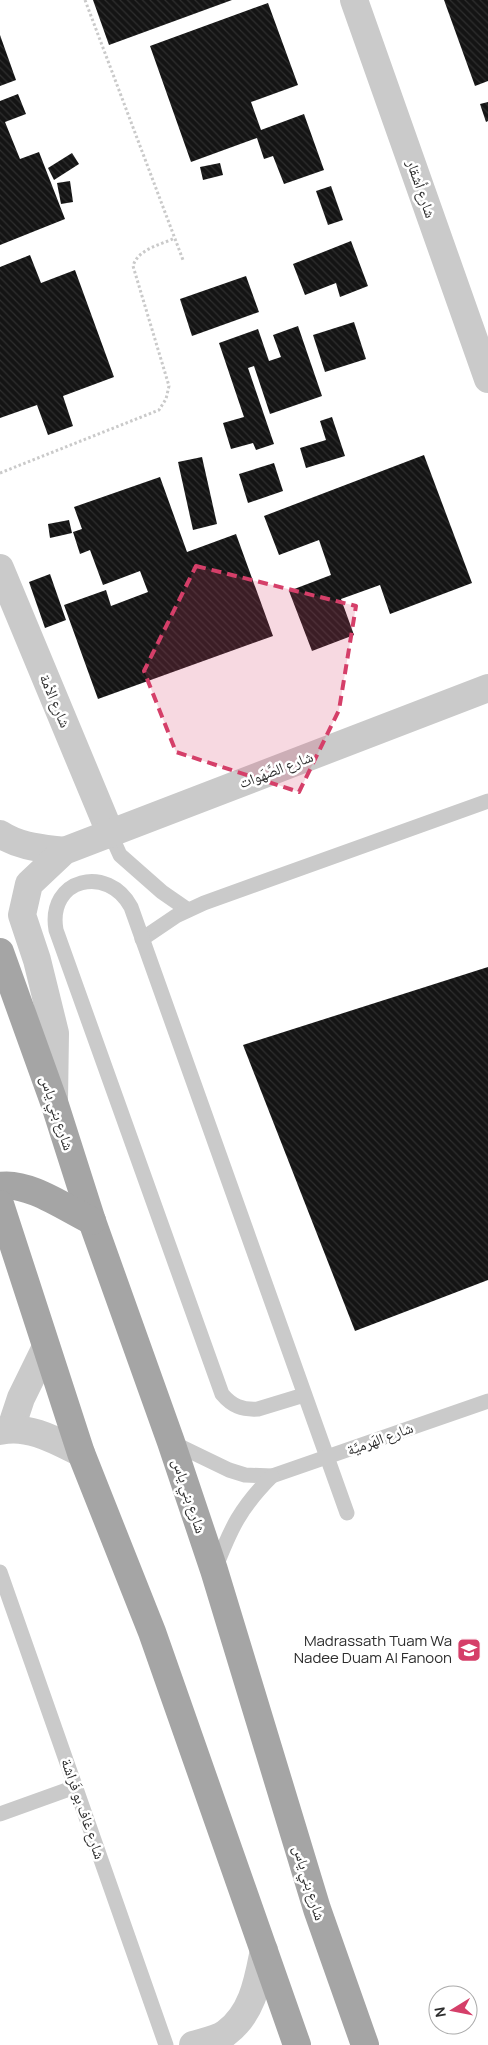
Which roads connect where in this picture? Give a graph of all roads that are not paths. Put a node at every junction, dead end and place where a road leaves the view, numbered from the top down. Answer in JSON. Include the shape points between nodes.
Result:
{"nodes":[{"id":1,"x":354,"y":0,"type":"edge"},
{"id":2,"x":488,"y":379,"type":"edge"},
{"id":3,"x":0,"y":568,"type":"edge"},
{"id":4,"x":488,"y":688,"type":"edge"},
{"id":5,"x":488,"y":801,"type":"edge"},
{"id":6,"x":0,"y":834,"type":"edge"},
{"id":7,"x":111,"y":835,"type":"junction"},
{"id":8,"x":64,"y":851,"type":"junction"},
{"id":9,"x":188,"y":910,"type":"junction"},
{"id":10,"x":142,"y":940,"type":"junction"},
{"id":11,"x":0,"y":952,"type":"edge"},
{"id":12,"x":54,"y":1102,"type":"junction"},
{"id":13,"x":0,"y":1186,"type":"edge"},
{"id":14,"x":0,"y":1204,"type":"edge"},
{"id":15,"x":92,"y":1221,"type":"junction"},
{"id":16,"x":46,"y":1348,"type":"junction"},
{"id":17,"x":304,"y":1395,"type":"junction"},
{"id":18,"x":488,"y":1401,"type":"edge"},
{"id":19,"x":6,"y":1430,"type":"edge"},
{"id":20,"x":171,"y":1442,"type":"junction"},
{"id":21,"x":81,"y":1454,"type":"junction"},
{"id":22,"x":327,"y":1458,"type":"junction"},
{"id":23,"x":272,"y":1476,"type":"junction"},
{"id":24,"x":347,"y":1513,"type":"dead end"},
{"id":25,"x":214,"y":1570,"type":"junction"},
{"id":26,"x":0,"y":1572,"type":"edge"},
{"id":27,"x":75,"y":1787,"type":"junction"},
{"id":28,"x":0,"y":1814,"type":"edge"},
{"id":29,"x":264,"y":1950,"type":"junction"},
{"id":30,"x":166,"y":2045,"type":"edge"},
{"id":31,"x":193,"y":2045,"type":"edge"},
{"id":32,"x":297,"y":2045,"type":"edge"},
{"id":33,"x":365,"y":2045,"type":"edge"}],
"edges":[{"from":1,"to":2,"type":"street","name":"شارع أشقار"},
{"from":3,"to":7,"type":"street","name":"شارع الأمة"},
{"from":4,"to":7,"type":"street","name":"شارع الصَّهَوات"},
{"from":5,"to":9,"type":"lane"},
{"from":6,"to":8,"type":"street","name":"شارع الصَّهَوات","via":[[12,842]]},
{"from":7,"to":8,"type":"street","name":"شارع الصَّهَوات"},
{"from":7,"to":9,"type":"lane","via":[[120,855]]},
{"from":8,"to":12,"type":"street","name":"شارع الصَّهَوات","via":[[29,884],[22,915],[55,1033]]},
{"from":9,"to":10,"type":"lane"},
{"from":10,"to":17,"type":"lane"},
{"from":10,"to":17,"type":"lane","via":[[125,897],[107,884],[94,881],[80,883],[58,900],[56,930],[222,1394],[235,1406],[250,1410]]},
{"from":11,"to":12,"type":"main road","name":"شارع بني ياس"},
{"from":12,"to":15,"type":"main road","name":"شارع بني ياس"},
{"from":13,"to":15,"type":"main road","via":[[30,1189]]},
{"from":14,"to":16,"type":"main road"},
{"from":15,"to":20,"type":"main road","name":"شارع بني ياس"},
{"from":16,"to":19,"type":"street"},
{"from":16,"to":21,"type":"main road"},
{"from":17,"to":22,"type":"lane"},
{"from":18,"to":22,"type":"lane","name":"شارع الهَرميَّة"},
{"from":19,"to":21,"type":"street","via":[[45,1435]]},
{"from":20,"to":23,"type":"lane","name":"شارع الهَرميَّة","via":[[229,1470],[245,1475]]},
{"from":20,"to":25,"type":"main road","name":"شارع بني ياس"},
{"from":21,"to":29,"type":"main road","via":[[152,1632]]},
{"from":22,"to":23,"type":"lane","name":"شارع الهَرميَّة"},
{"from":22,"to":24,"type":"lane"},
{"from":23,"to":25,"type":"lane","via":[[241,1511]]},
{"from":25,"to":33,"type":"main road","name":"شارع بني ياس","via":[[317,1909]]},
{"from":26,"to":27,"type":"lane","name":"شارع غاف بو فَراشة"},
{"from":27,"to":28,"type":"lane"},
{"from":27,"to":30,"type":"lane","name":"شارع غاف بو فَراشة"},
{"from":29,"to":31,"type":"street","via":[[251,2003],[226,2034]]},
{"from":29,"to":32,"type":"main road"}]}
